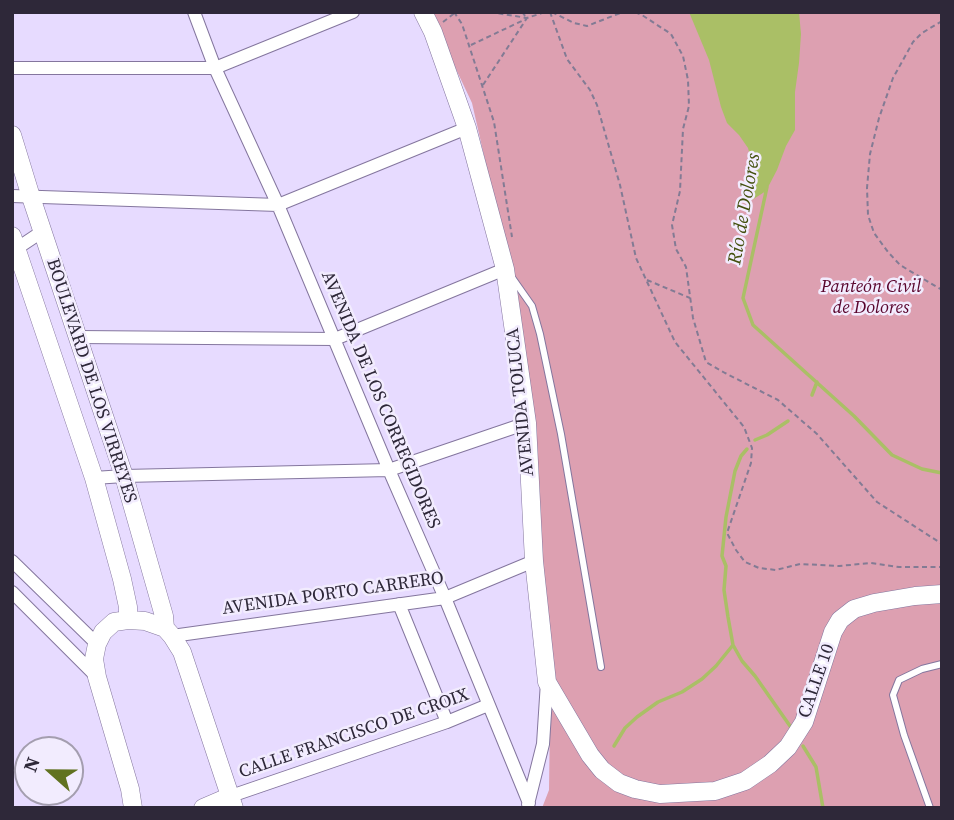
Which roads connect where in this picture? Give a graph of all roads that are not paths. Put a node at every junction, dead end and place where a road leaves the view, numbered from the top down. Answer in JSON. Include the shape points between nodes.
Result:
{"nodes":[{"id":1,"x":194,"y":12,"type":"edge"},
{"id":2,"x":353,"y":12,"type":"edge"},
{"id":3,"x":423,"y":12,"type":"edge"},
{"id":4,"x":12,"y":68,"type":"edge"},
{"id":5,"x":215,"y":68,"type":"junction"},
{"id":6,"x":467,"y":128,"type":"junction"},
{"id":7,"x":12,"y":135,"type":"edge"},
{"id":8,"x":12,"y":196,"type":"edge"},
{"id":9,"x":31,"y":197,"type":"junction"},
{"id":10,"x":278,"y":205,"type":"junction"},
{"id":11,"x":43,"y":231,"type":"junction"},
{"id":12,"x":14,"y":247,"type":"edge"},
{"id":13,"x":505,"y":269,"type":"junction"},
{"id":14,"x":77,"y":337,"type":"junction"},
{"id":15,"x":335,"y":339,"type":"junction"},
{"id":16,"x":527,"y":424,"type":"junction"},
{"id":17,"x":389,"y":470,"type":"junction"},
{"id":18,"x":124,"y":476,"type":"junction"},
{"id":19,"x":94,"y":478,"type":"junction"},
{"id":20,"x":12,"y":561,"type":"edge"},
{"id":21,"x":534,"y":561,"type":"junction"},
{"id":22,"x":12,"y":592,"type":"edge"},
{"id":23,"x":942,"y":594,"type":"edge"},
{"id":24,"x":445,"y":598,"type":"junction"},
{"id":25,"x":399,"y":604,"type":"junction"},
{"id":26,"x":128,"y":620,"type":"junction"},
{"id":27,"x":168,"y":632,"type":"junction"},
{"id":28,"x":97,"y":644,"type":"junction"},
{"id":29,"x":942,"y":664,"type":"edge"},
{"id":30,"x":601,"y":667,"type":"dead end"},
{"id":31,"x":97,"y":677,"type":"junction"},
{"id":32,"x":547,"y":682,"type":"junction"},
{"id":33,"x":488,"y":705,"type":"junction"},
{"id":34,"x":447,"y":722,"type":"junction"},
{"id":35,"x":232,"y":802,"type":"edge"},
{"id":36,"x":528,"y":806,"type":"edge"},
{"id":37,"x":207,"y":807,"type":"edge"},
{"id":38,"x":133,"y":808,"type":"edge"},
{"id":39,"x":930,"y":808,"type":"edge"}],
"edges":[{"from":1,"to":5,"type":"street","name":"AVENIDA DE LOS CORREGIDORES"},
{"from":2,"to":5,"type":"street"},
{"from":3,"to":6,"type":"street","name":"AVENIDA TOLUCA"},
{"from":4,"to":5,"type":"street"},
{"from":5,"to":10,"type":"street","name":"AVENIDA DE LOS CORREGIDORES"},
{"from":6,"to":10,"type":"street"},
{"from":6,"to":13,"type":"street","name":"AVENIDA TOLUCA"},
{"from":7,"to":9,"type":"street","name":"BOULEVARD DE LOS VIRREYES"},
{"from":8,"to":9,"type":"street"},
{"from":9,"to":10,"type":"street"},
{"from":9,"to":11,"type":"street","name":"BOULEVARD DE LOS VIRREYES"},
{"from":10,"to":15,"type":"street","name":"AVENIDA DE LOS CORREGIDORES"},
{"from":11,"to":12,"type":"street"},
{"from":11,"to":14,"type":"street","name":"BOULEVARD DE LOS VIRREYES"},
{"from":12,"to":19,"type":"street","name":"BOULEVARD DE LOS VIRREYES"},
{"from":13,"to":15,"type":"street"},
{"from":13,"to":16,"type":"street","name":"AVENIDA TOLUCA"},
{"from":13,"to":30,"type":"lane","via":[[532,306],[540,334]]},
{"from":14,"to":15,"type":"street"},
{"from":14,"to":18,"type":"street","name":"BOULEVARD DE LOS VIRREYES"},
{"from":15,"to":17,"type":"street","name":"AVENIDA DE LOS CORREGIDORES"},
{"from":16,"to":17,"type":"street"},
{"from":16,"to":21,"type":"street","name":"AVENIDA TOLUCA"},
{"from":17,"to":18,"type":"street"},
{"from":17,"to":24,"type":"street","name":"AVENIDA DE LOS CORREGIDORES"},
{"from":18,"to":19,"type":"street"},
{"from":18,"to":27,"type":"street","name":"BOULEVARD DE LOS VIRREYES"},
{"from":19,"to":26,"type":"street","name":"BOULEVARD DE LOS VIRREYES","via":[[122,579]]},
{"from":20,"to":28,"type":"street"},
{"from":21,"to":24,"type":"street","name":"AVENIDA PORTO CARRERO"},
{"from":21,"to":32,"type":"street","name":"AVENIDA TOLUCA"},
{"from":22,"to":31,"type":"street"},
{"from":23,"to":32,"type":"street","name":"CALLE 10","via":[[874,603],[854,609],[840,620],[804,722],[788,747],[746,781],[715,791],[660,793],[619,783],[590,755]]},
{"from":24,"to":25,"type":"street","name":"AVENIDA PORTO CARRERO"},
{"from":24,"to":33,"type":"street","name":"AVENIDA DE LOS CORREGIDORES"},
{"from":25,"to":27,"type":"street","name":"AVENIDA PORTO CARRERO"},
{"from":25,"to":34,"type":"street"},
{"from":26,"to":27,"type":"street","via":[[145,621]]},
{"from":26,"to":28,"type":"street","via":[[114,622]]},
{"from":27,"to":35,"type":"street","name":"BOULEVARD DE LOS VIRREYES","via":[[182,652]]},
{"from":28,"to":31,"type":"street"},
{"from":29,"to":39,"type":"lane","via":[[899,680],[893,695]]},
{"from":31,"to":38,"type":"street"},
{"from":32,"to":36,"type":"street","name":"AVENIDA TOLUCA","via":[[543,744]]},
{"from":33,"to":34,"type":"street","name":"CALLE FRANCISCO DE CROIX"},
{"from":33,"to":36,"type":"street","name":"AVENIDA DE LOS CORREGIDORES"},
{"from":34,"to":35,"type":"street","name":"CALLE FRANCISCO DE CROIX"},
{"from":35,"to":37,"type":"street"}]}
